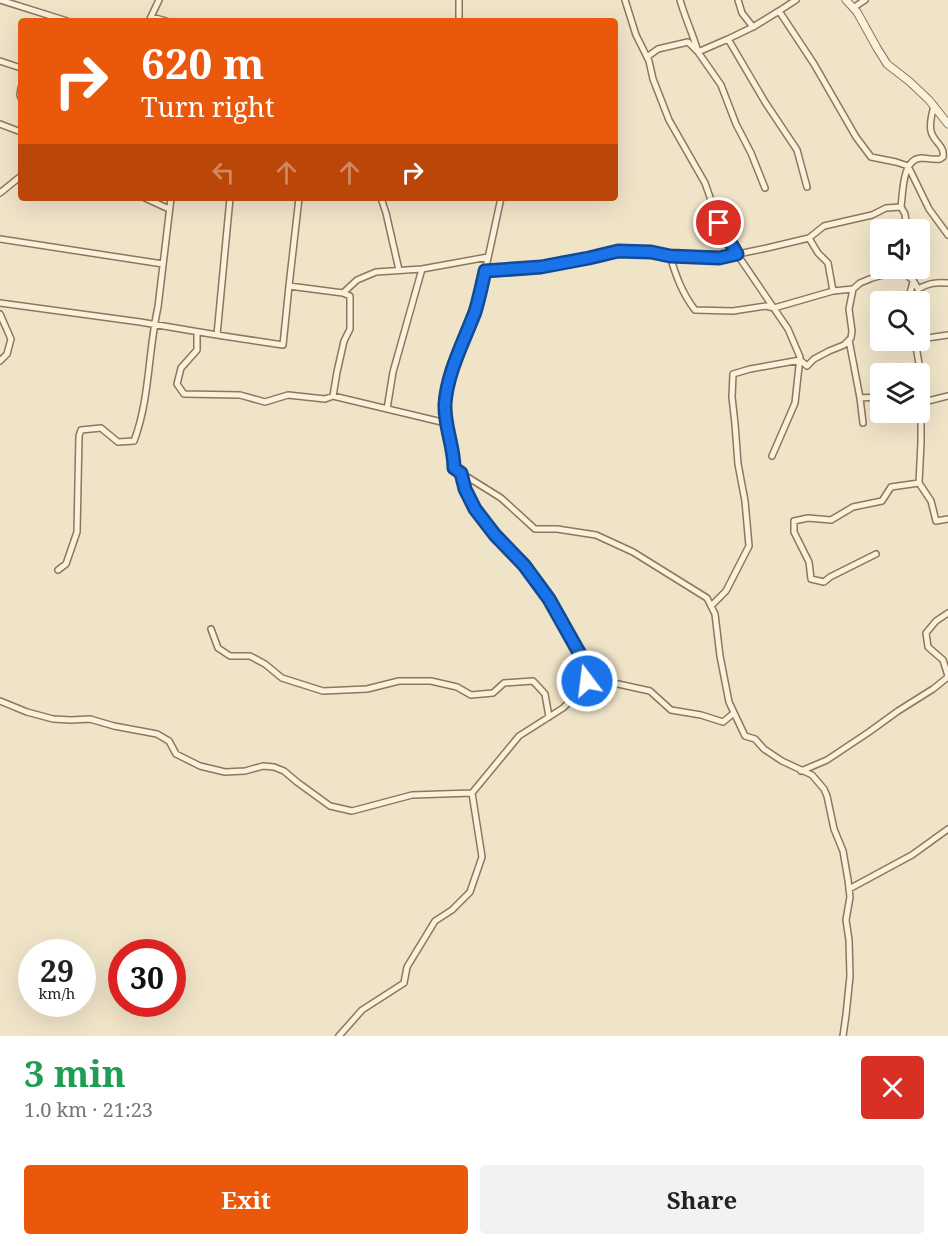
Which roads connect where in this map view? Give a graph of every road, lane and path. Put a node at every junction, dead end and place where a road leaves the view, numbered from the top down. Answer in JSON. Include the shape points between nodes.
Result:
{"nodes":[{"id":1,"x":0,"y":0,"type":"edge"},
{"id":2,"x":159,"y":0,"type":"edge"},
{"id":3,"x":459,"y":0,"type":"edge"},
{"id":4,"x":625,"y":0,"type":"edge"},
{"id":5,"x":680,"y":0,"type":"edge"},
{"id":6,"x":738,"y":0,"type":"edge"},
{"id":7,"x":796,"y":0,"type":"edge"},
{"id":8,"x":846,"y":0,"type":"edge"},
{"id":9,"x":865,"y":0,"type":"edge"},
{"id":10,"x":853,"y":8,"type":"junction"},
{"id":11,"x":779,"y":11,"type":"junction"},
{"id":12,"x":57,"y":18,"type":"edge"},
{"id":13,"x":151,"y":18,"type":"edge"},
{"id":14,"x":459,"y":18,"type":"edge"},
{"id":15,"x":753,"y":27,"type":"junction"},
{"id":16,"x":728,"y":39,"type":"junction"},
{"id":17,"x":698,"y":52,"type":"junction"},
{"id":18,"x":647,"y":57,"type":"junction"},
{"id":19,"x":0,"y":62,"type":"edge"},
{"id":20,"x":18,"y":67,"type":"edge"},
{"id":21,"x":934,"y":106,"type":"junction"},
{"id":22,"x":0,"y":124,"type":"edge"},
{"id":23,"x":948,"y":124,"type":"edge"},
{"id":24,"x":18,"y":131,"type":"edge"},
{"id":25,"x":908,"y":166,"type":"junction"},
{"id":26,"x":18,"y":178,"type":"edge"},
{"id":27,"x":807,"y":187,"type":"dead end"},
{"id":28,"x":765,"y":188,"type":"dead end"},
{"id":29,"x":0,"y":193,"type":"edge"},
{"id":30,"x":152,"y":201,"type":"edge"},
{"id":31,"x":170,"y":201,"type":"edge"},
{"id":32,"x":230,"y":201,"type":"edge"},
{"id":33,"x":299,"y":201,"type":"edge"},
{"id":34,"x":382,"y":201,"type":"edge"},
{"id":35,"x":500,"y":201,"type":"edge"},
{"id":36,"x":901,"y":207,"type":"junction"},
{"id":37,"x":169,"y":209,"type":"junction"},
{"id":38,"x":906,"y":219,"type":"edge"},
{"id":39,"x":948,"y":236,"type":"edge"},
{"id":40,"x":809,"y":238,"type":"junction"},
{"id":41,"x":0,"y":239,"type":"edge"},
{"id":42,"x":737,"y":254,"type":"junction"},
{"id":43,"x":670,"y":256,"type":"junction"},
{"id":44,"x":488,"y":257,"type":"junction"},
{"id":45,"x":163,"y":264,"type":"junction"},
{"id":46,"x":422,"y":269,"type":"junction"},
{"id":47,"x":399,"y":270,"type":"junction"},
{"id":48,"x":485,"y":271,"type":"junction"},
{"id":49,"x":870,"y":279,"type":"edge"},
{"id":50,"x":913,"y":280,"type":"joint"},
{"id":51,"x":948,"y":283,"type":"edge"},
{"id":52,"x":289,"y":286,"type":"junction"},
{"id":53,"x":853,"y":289,"type":"junction"},
{"id":54,"x":833,"y":291,"type":"junction"},
{"id":55,"x":910,"y":291,"type":"edge"},
{"id":56,"x":343,"y":293,"type":"junction"},
{"id":57,"x":0,"y":303,"type":"edge"},
{"id":58,"x":774,"y":308,"type":"junction"},
{"id":59,"x":0,"y":314,"type":"edge"},
{"id":60,"x":154,"y":324,"type":"junction"},
{"id":61,"x":197,"y":332,"type":"junction"},
{"id":62,"x":217,"y":335,"type":"junction"},
{"id":63,"x":948,"y":335,"type":"edge"},
{"id":64,"x":930,"y":338,"type":"edge"},
{"id":65,"x":849,"y":340,"type":"junction"},
{"id":66,"x":800,"y":360,"type":"junction"},
{"id":67,"x":0,"y":361,"type":"edge"},
{"id":68,"x":333,"y":396,"type":"junction"},
{"id":69,"x":948,"y":396,"type":"edge"},
{"id":70,"x":870,"y":397,"type":"edge"},
{"id":71,"x":860,"y":398,"type":"junction"},
{"id":72,"x":930,"y":400,"type":"edge"},
{"id":73,"x":387,"y":409,"type":"junction"},
{"id":74,"x":446,"y":423,"type":"junction"},
{"id":75,"x":862,"y":423,"type":"dead end"},
{"id":76,"x":920,"y":423,"type":"edge"},
{"id":77,"x":772,"y":456,"type":"dead end"},
{"id":78,"x":461,"y":473,"type":"junction"},
{"id":79,"x":919,"y":483,"type":"junction"},
{"id":80,"x":948,"y":519,"type":"edge"},
{"id":81,"x":876,"y":554,"type":"dead end"},
{"id":82,"x":58,"y":570,"type":"dead end"},
{"id":83,"x":711,"y":606,"type":"junction"},
{"id":84,"x":948,"y":613,"type":"edge"},
{"id":85,"x":211,"y":629,"type":"dead end"},
{"id":86,"x":588,"y":674,"type":"junction"},
{"id":87,"x":948,"y":676,"type":"edge"},
{"id":88,"x":0,"y":701,"type":"edge"},
{"id":89,"x":734,"y":713,"type":"junction"},
{"id":90,"x":549,"y":717,"type":"junction"},
{"id":91,"x":801,"y":771,"type":"junction"},
{"id":92,"x":472,"y":793,"type":"junction"},
{"id":93,"x":948,"y":829,"type":"edge"},
{"id":94,"x":849,"y":889,"type":"junction"},
{"id":95,"x":339,"y":1036,"type":"edge"},
{"id":96,"x":843,"y":1036,"type":"edge"}],
"edges":[{"from":1,"to":12,"type":"street"},
{"from":2,"to":13,"type":"street"},
{"from":3,"to":14,"type":"street"},
{"from":4,"to":18,"type":"street"},
{"from":5,"to":17,"type":"street"},
{"from":6,"to":15,"type":"street","via":[[741,13]]},
{"from":7,"to":11,"type":"street"},
{"from":8,"to":10,"type":"street"},
{"from":9,"to":10,"type":"street"},
{"from":10,"to":21,"type":"street","via":[[887,64]]},
{"from":11,"to":15,"type":"street"},
{"from":11,"to":25,"type":"street","via":[[863,148],[871,157]]},
{"from":15,"to":16,"type":"street"},
{"from":16,"to":17,"type":"street"},
{"from":16,"to":27,"type":"street","via":[[797,150]]},
{"from":17,"to":18,"type":"street","via":[[688,42],[658,49]]},
{"from":17,"to":28,"type":"street","via":[[721,85]]},
{"from":18,"to":42,"type":"street","via":[[669,120],[705,183],[719,223]]},
{"from":19,"to":20,"type":"street"},
{"from":21,"to":23,"type":"street"},
{"from":21,"to":25,"type":"street","via":[[930,128],[943,157],[920,158]]},
{"from":22,"to":24,"type":"street"},
{"from":25,"to":36,"type":"street"},
{"from":25,"to":39,"type":"street","via":[[923,199]]},
{"from":26,"to":29,"type":"street"},
{"from":30,"to":37,"type":"street"},
{"from":31,"to":37,"type":"street"},
{"from":32,"to":62,"type":"street"},
{"from":33,"to":52,"type":"street"},
{"from":34,"to":47,"type":"street"},
{"from":35,"to":44,"type":"street"},
{"from":36,"to":38,"type":"street"},
{"from":36,"to":40,"type":"street","via":[[824,226]]},
{"from":37,"to":45,"type":"street"},
{"from":40,"to":42,"type":"street"},
{"from":40,"to":54,"type":"street","via":[[828,263]]},
{"from":41,"to":45,"type":"street"},
{"from":42,"to":43,"type":"street","via":[[719,258]]},
{"from":42,"to":58,"type":"street"},
{"from":43,"to":48,"type":"street","via":[[618,251],[541,267]]},
{"from":43,"to":58,"type":"street","via":[[677,279],[695,310]]},
{"from":44,"to":46,"type":"street"},
{"from":44,"to":48,"type":"street"},
{"from":45,"to":60,"type":"street"},
{"from":46,"to":47,"type":"street"},
{"from":46,"to":73,"type":"street","via":[[393,372]]},
{"from":47,"to":56,"type":"street","via":[[376,272],[357,280]]},
{"from":48,"to":74,"type":"street","via":[[476,308],[450,376]]},
{"from":49,"to":53,"type":"street"},
{"from":50,"to":51,"type":"street","via":[[918,289],[936,282]]},
{"from":50,"to":55,"type":"street"},
{"from":52,"to":56,"type":"street"},
{"from":52,"to":62,"type":"street","via":[[283,345]]},
{"from":53,"to":54,"type":"street"},
{"from":53,"to":65,"type":"street"},
{"from":54,"to":58,"type":"street"},
{"from":56,"to":68,"type":"street","via":[[350,296],[350,329]]},
{"from":57,"to":60,"type":"street"},
{"from":58,"to":66,"type":"street","via":[[788,329]]},
{"from":59,"to":67,"type":"street","via":[[11,339],[10,348]]},
{"from":60,"to":61,"type":"street"},
{"from":60,"to":82,"type":"street","via":[[140,425],[134,441],[118,442],[101,428],[81,430],[77,532],[66,564]]},
{"from":61,"to":62,"type":"street"},
{"from":61,"to":68,"type":"street","via":[[197,350],[181,369],[177,384],[184,394],[240,395],[265,402],[288,395],[326,399]]},
{"from":63,"to":64,"type":"street"},
{"from":65,"to":66,"type":"street","via":[[807,366]]},
{"from":65,"to":71,"type":"street"},
{"from":66,"to":77,"type":"street","via":[[795,403]]},
{"from":66,"to":83,"type":"street","via":[[732,374],[749,546],[726,591]]},
{"from":68,"to":73,"type":"street"},
{"from":69,"to":72,"type":"street"},
{"from":70,"to":71,"type":"street"},
{"from":71,"to":75,"type":"street"},
{"from":73,"to":74,"type":"street"},
{"from":74,"to":78,"type":"street","via":[[454,468]]},
{"from":76,"to":79,"type":"street"},
{"from":78,"to":83,"type":"street","via":[[501,498],[535,529],[596,535],[633,552],[698,592]]},
{"from":78,"to":86,"type":"street","via":[[475,509],[549,599]]},
{"from":79,"to":80,"type":"street","via":[[931,501],[936,520]]},
{"from":79,"to":81,"type":"street","via":[[891,487],[882,501],[853,507],[831,520],[794,521],[811,579],[824,582]]},
{"from":83,"to":89,"type":"street"},
{"from":84,"to":87,"type":"street","via":[[926,633],[928,646],[943,660]]},
{"from":85,"to":90,"type":"street","via":[[218,648],[230,656],[250,656],[282,678],[323,691],[431,681],[471,695],[493,693],[504,683],[533,681],[544,694]]},
{"from":86,"to":89,"type":"street","via":[[650,691],[671,710],[723,722]]},
{"from":86,"to":90,"type":"street","via":[[580,692]]},
{"from":87,"to":91,"type":"street","via":[[827,760]]},
{"from":88,"to":92,"type":"street","via":[[53,718],[90,719],[157,734],[169,741],[176,754],[208,768],[225,772],[274,767],[330,806],[352,811],[412,795]]},
{"from":89,"to":91,"type":"street","via":[[745,736],[755,738],[764,749]]},
{"from":90,"to":92,"type":"street","via":[[519,736]]},
{"from":91,"to":94,"type":"street","via":[[824,789],[843,851]]},
{"from":92,"to":95,"type":"street","via":[[482,857],[470,892],[435,921],[407,967],[404,983],[362,1010]]},
{"from":93,"to":94,"type":"street","via":[[912,855]]},
{"from":94,"to":96,"type":"street","via":[[846,920],[850,976]]}]}
